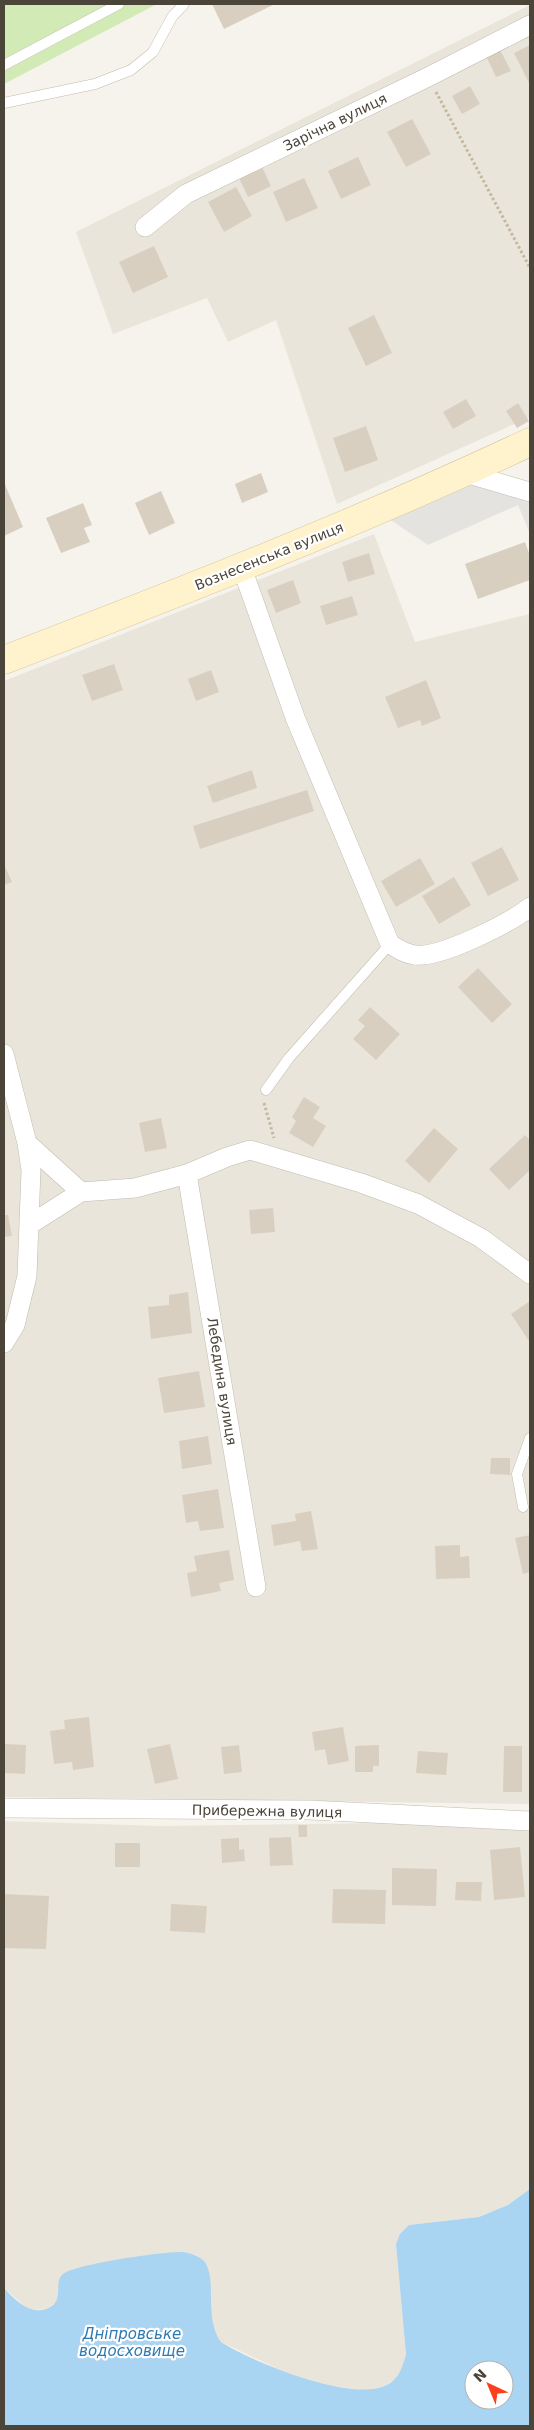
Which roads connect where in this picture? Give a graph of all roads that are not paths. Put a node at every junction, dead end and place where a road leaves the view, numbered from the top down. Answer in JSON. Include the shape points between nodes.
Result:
{"nodes":[{"id":1,"x":119,"y":4,"type":"edge"},
{"id":2,"x":184,"y":4,"type":"edge"},
{"id":3,"x":530,"y":25,"type":"edge"},
{"id":4,"x":4,"y":65,"type":"edge"},
{"id":5,"x":4,"y":103,"type":"edge"},
{"id":6,"x":145,"y":227,"type":"dead end"},
{"id":7,"x":530,"y":442,"type":"edge"},
{"id":8,"x":465,"y":473,"type":"junction"},
{"id":9,"x":530,"y":492,"type":"edge"},
{"id":10,"x":242,"y":568,"type":"junction"},
{"id":11,"x":4,"y":660,"type":"edge"},
{"id":12,"x":530,"y":908,"type":"edge"},
{"id":13,"x":390,"y":944,"type":"junction"},
{"id":14,"x":4,"y":1054,"type":"edge"},
{"id":15,"x":266,"y":1090,"type":"road end"},
{"id":16,"x":27,"y":1143,"type":"junction"},
{"id":17,"x":187,"y":1174,"type":"junction"},
{"id":18,"x":81,"y":1192,"type":"junction"},
{"id":19,"x":29,"y":1225,"type":"junction"},
{"id":20,"x":530,"y":1274,"type":"edge"},
{"id":21,"x":4,"y":1344,"type":"edge"},
{"id":22,"x":530,"y":1438,"type":"edge"},
{"id":23,"x":523,"y":1507,"type":"dead end"},
{"id":24,"x":256,"y":1587,"type":"dead end"},
{"id":25,"x":4,"y":1808,"type":"edge"},
{"id":26,"x":530,"y":1821,"type":"edge"}],
"edges":[{"from":1,"to":4,"type":"lane"},
{"from":2,"to":5,"type":"lane","via":[[172,17],[153,52],[131,70],[95,84]]},
{"from":3,"to":6,"type":"street","name":"Зарічна вулиця","via":[[186,194]]},
{"from":7,"to":8,"type":"main road","name":"Вознесенська вулиця"},
{"from":8,"to":9,"type":"street"},
{"from":8,"to":10,"type":"main road","name":"Вознесенська вулиця"},
{"from":10,"to":11,"type":"main road","name":"Вознесенська вулиця"},
{"from":10,"to":13,"type":"street","via":[[296,720]]},
{"from":12,"to":13,"type":"street","via":[[516,918],[453,947],[416,956]]},
{"from":13,"to":15,"type":"lane"},
{"from":14,"to":16,"type":"street"},
{"from":16,"to":18,"type":"street"},
{"from":16,"to":19,"type":"street","via":[[31,1170]]},
{"from":17,"to":18,"type":"street","via":[[135,1188]]},
{"from":17,"to":20,"type":"street","via":[[250,1150],[273,1155],[418,1204],[481,1238]]},
{"from":17,"to":24,"type":"street","name":"Лебедина вулиця"},
{"from":18,"to":19,"type":"street"},
{"from":19,"to":21,"type":"street","via":[[27,1276],[15,1325]]},
{"from":22,"to":23,"type":"lane","via":[[517,1474]]},
{"from":25,"to":26,"type":"street","name":"Прибережна вулиця","via":[[310,1810]]}]}
